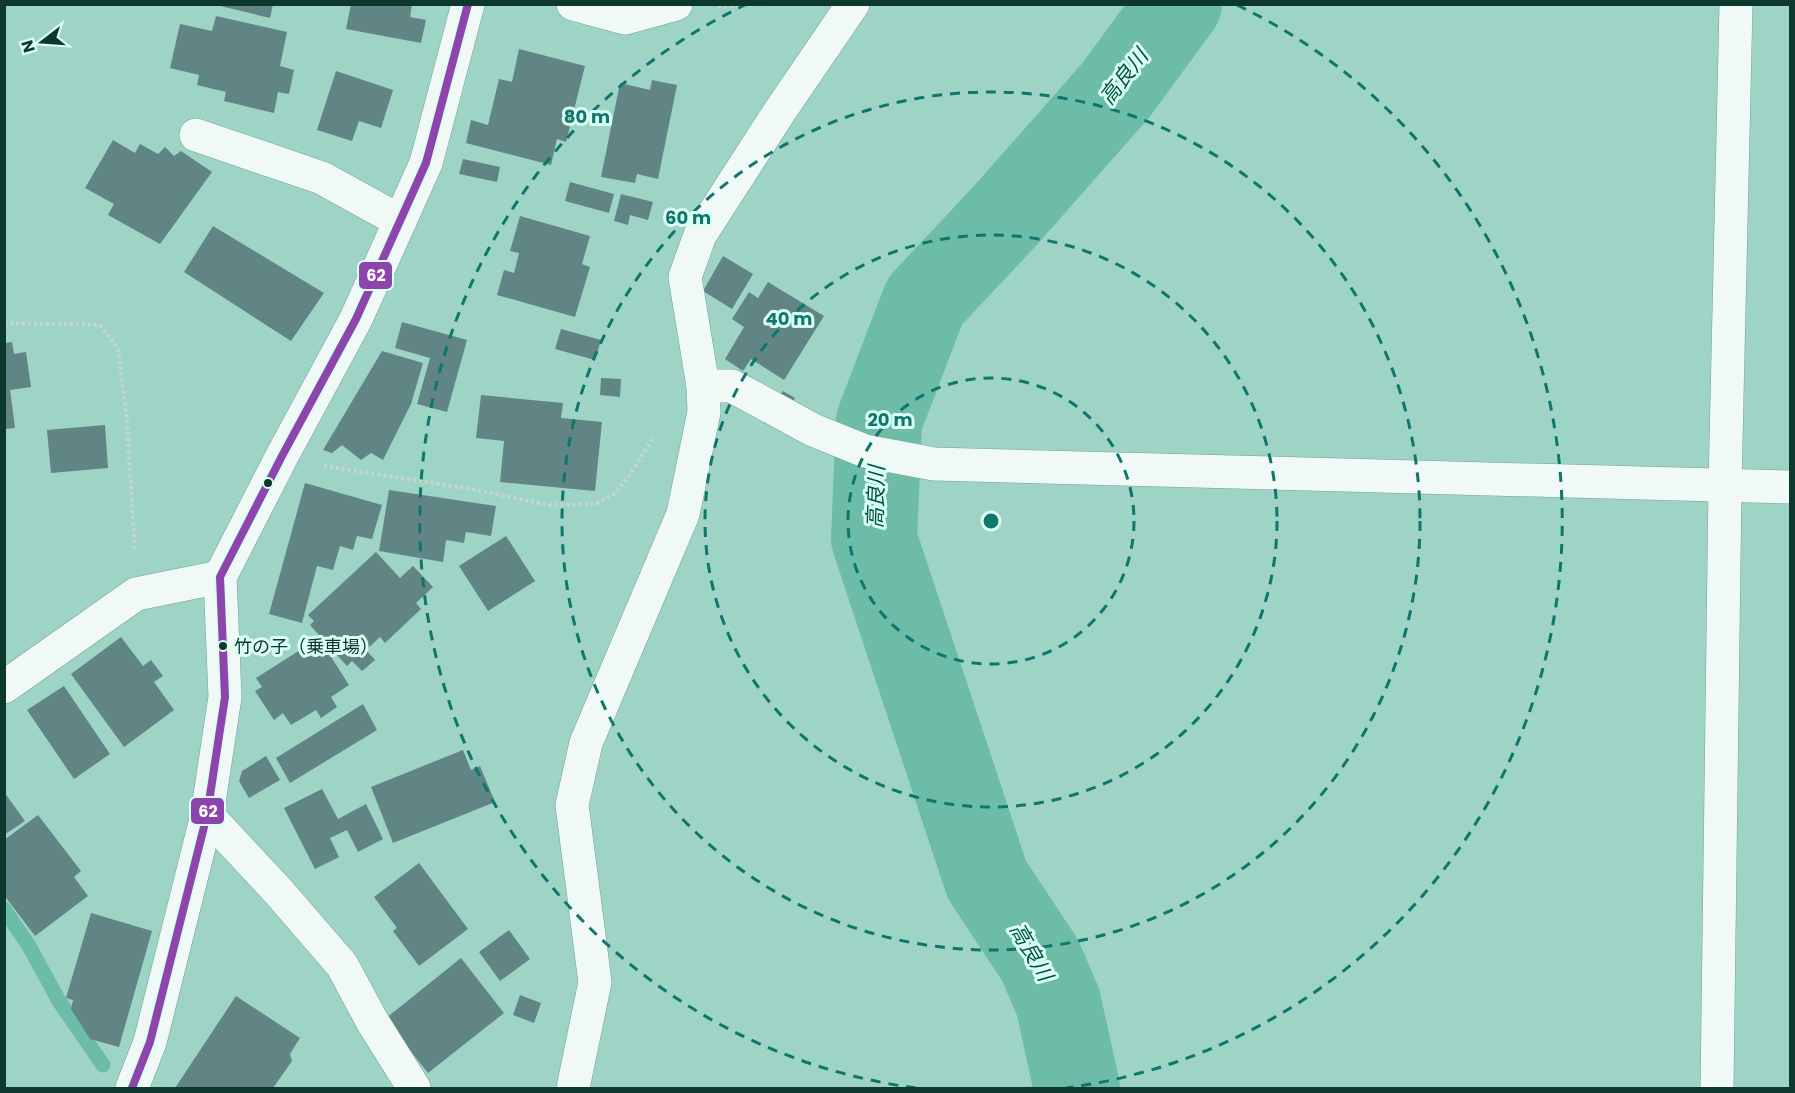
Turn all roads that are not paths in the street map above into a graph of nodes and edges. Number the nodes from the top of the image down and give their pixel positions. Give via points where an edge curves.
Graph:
1 (468, 4) edge
2 (573, 4) edge
3 (676, 4) edge
4 (853, 4) edge
5 (1736, 4) edge
6 (196, 135) dead end
7 (400, 221) junction
8 (704, 387) junction
9 (1725, 486) junction
10 (1791, 487) edge
11 (220, 577) junction
12 (4, 687) edge
13 (207, 815) junction
14 (132, 1089) edge
15 (414, 1089) edge
16 (573, 1089) edge
17 (1718, 1089) edge

1 - 7 street via 426,163
2 - 3 street via 625,18
4 - 8 street via 700,235 685,277
5 - 9 street
6 - 7 street via 322,178
7 - 11 street via 356,319
8 - 9 street via 732,386 813,430 865,451 934,464
8 - 16 street via 704,412 684,514 586,743 572,805 595,982
9 - 10 street
9 - 17 street
11 - 12 street via 136,594
11 - 13 street via 225,697
13 - 14 street via 150,1042
13 - 15 street via 342,965

